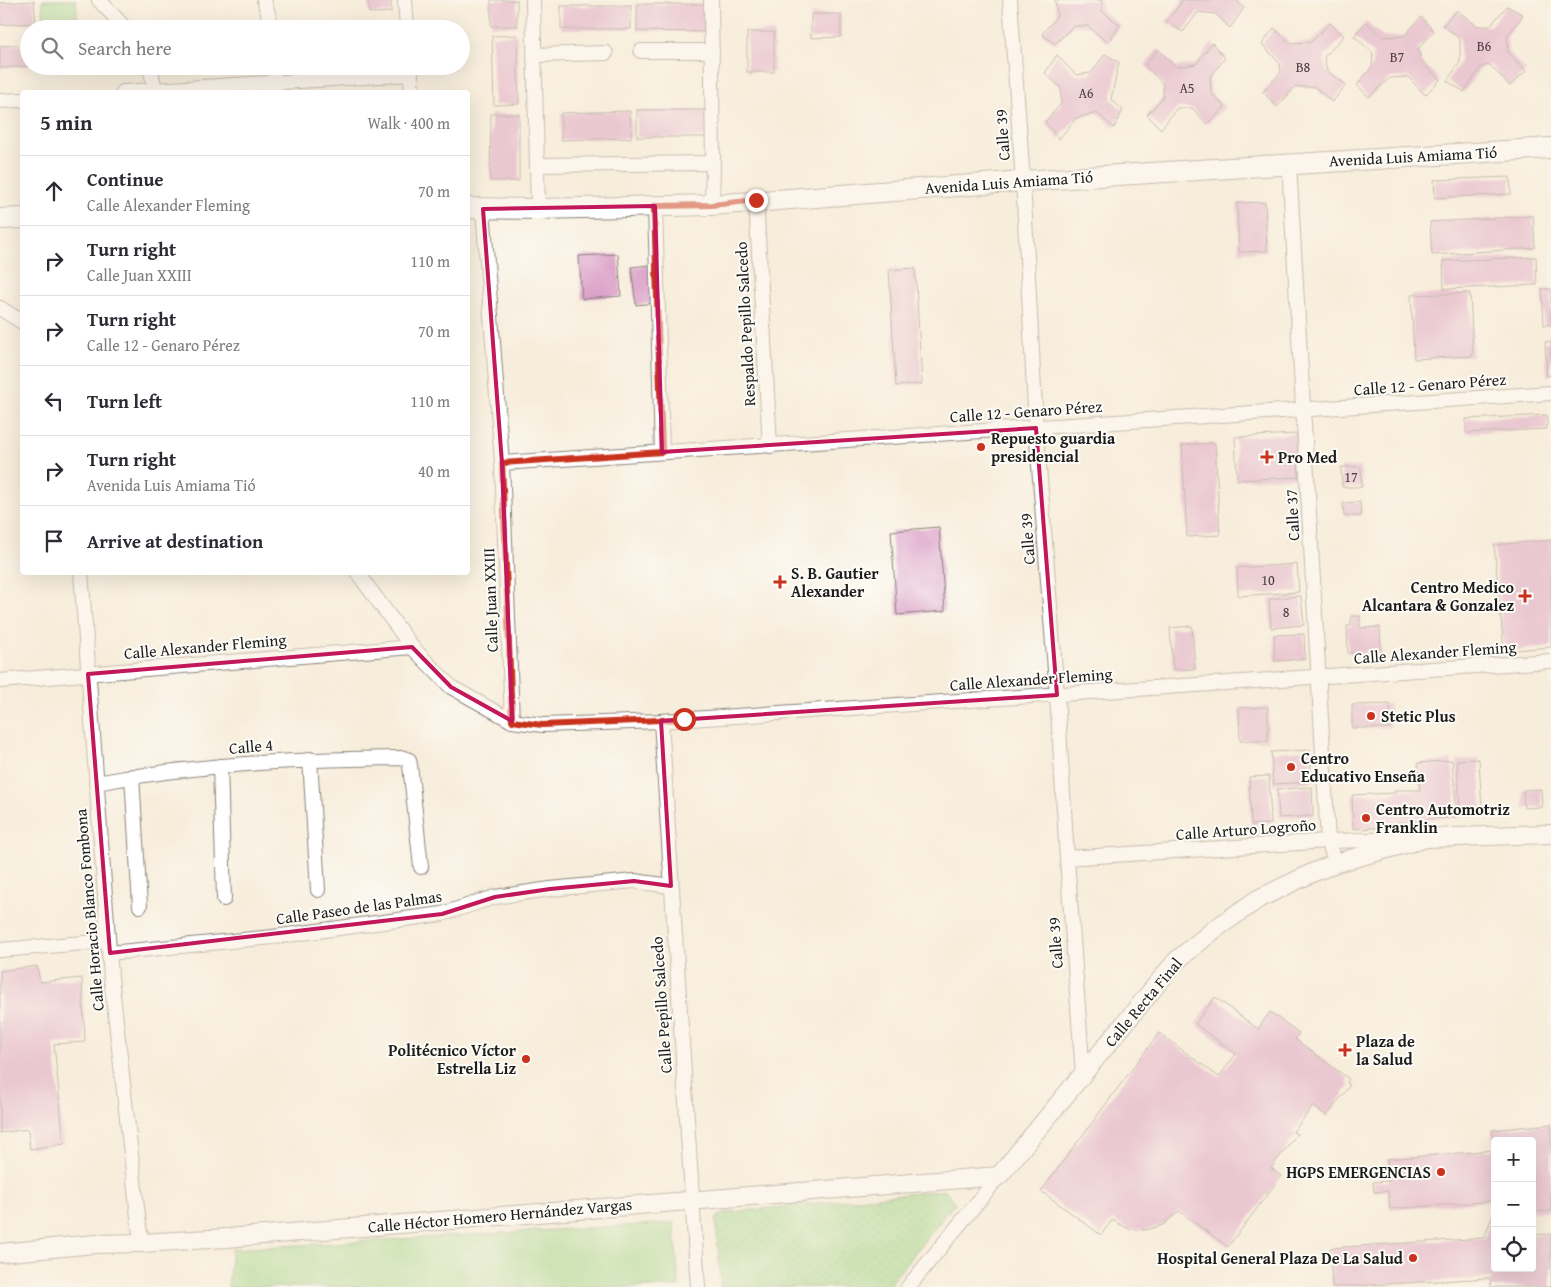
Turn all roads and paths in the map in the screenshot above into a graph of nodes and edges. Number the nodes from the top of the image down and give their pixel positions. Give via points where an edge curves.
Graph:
1 (99, 0) edge
2 (264, 0) edge
3 (405, 0) edge
4 (533, 0) edge
5 (711, 0) edge
6 (1010, 0) edge
7 (118, 20) edge
8 (270, 20) edge
9 (406, 20) edge
10 (641, 51) dead end
11 (712, 51) junction
12 (606, 53) dead end
13 (534, 55) junction
14 (152, 75) edge
15 (275, 75) edge
16 (358, 75) edge
17 (410, 75) edge
18 (275, 83) junction
19 (155, 90) joint
20 (412, 90) edge
21 (20, 100) edge
22 (0, 101) edge
23 (1551, 148) edge
24 (713, 163) junction
25 (1289, 163) junction
26 (538, 165) junction
27 (1023, 181) junction
28 (756, 200) junction
29 (712, 205) junction
30 (654, 206) junction
31 (475, 209) edge
32 (538, 210) junction
33 (20, 218) edge
34 (0, 219) edge
35 (0, 308) edge
36 (20, 321) edge
37 (1551, 393) edge
38 (1304, 411) junction
39 (1036, 428) junction
40 (770, 446) junction
41 (662, 452) junction
42 (502, 463) junction
43 (81, 575) edge
44 (360, 575) edge
45 (412, 647) junction
46 (1551, 661) edge
47 (88, 674) junction
48 (1319, 677) junction
49 (0, 681) edge
50 (1057, 695) junction
51 (512, 721) junction
52 (661, 721) junction
53 (310, 759) junction
54 (220, 766) junction
55 (132, 776) junction
56 (96, 784) junction
57 (1551, 834) edge
58 (1427, 838) junction
59 (1328, 841) junction
60 (1067, 858) junction
61 (1336, 863) junction
62 (421, 867) dead end
63 (671, 886) junction
64 (318, 890) dead end
65 (224, 899) dead end
66 (140, 906) dead end
67 (109, 947) junction
68 (0, 950) edge
69 (1083, 1075) junction
70 (999, 1176) junction
71 (692, 1200) junction
72 (141, 1243) junction
73 (0, 1253) edge
74 (698, 1287) edge
75 (908, 1287) edge

1 - 7 street
2 - 8 street
3 - 9 street
4 - 13 street
5 - 11 street
6 - 27 street, Calle 39
10 - 11 street
11 - 24 street
12 - 13 street
13 - 26 street
14 - 19 street
15 - 18 street
16 - 18 street
17 - 20 street
18 - 19 street
21 - 22 street
23 - 25 main road, Avenida Luis Amiama Tió
24 - 26 street
24 - 29 street
25 - 27 main road, Avenida Luis Amiama Tió
25 - 38 street, Calle 37
26 - 32 street
27 - 28 main road, Avenida Luis Amiama Tió
27 - 39 street, Calle 39
28 - 29 main road, Avenida Luis Amiama Tió
28 - 40 street, Respaldo Pepillo Salcedo
29 - 30 main road, Avenida Luis Amiama Tió
30 - 32 main road, Avenida Luis Amiama Tió
30 - 41 street
31 - 32 main road, Avenida Luis Amiama Tió
31 - 42 street, Calle Juan XXIII
33 - 34 main road
35 - 36 street
37 - 38 street, Calle 12 - Genaro Pérez
38 - 39 street, Calle 12 - Genaro Pérez
38 - 48 street, Calle 37
39 - 40 street, Calle 12 - Genaro Pérez
39 - 50 street, Calle 39
40 - 41 street, Calle 12 - Genaro Pérez
41 - 42 street, Calle 12 - Genaro Pérez
42 - 51 street, Calle Juan XXIII
43 - 47 street, Calle Horacio Blanco Fombona
44 - 45 street
45 - 47 street, Calle Alexander Fleming
45 - 51 street via 451,687
46 - 48 street, Calle Alexander Fleming
47 - 49 street, Calle Alexander Fleming
47 - 56 street, Calle Horacio Blanco Fombona
48 - 50 street, Calle Alexander Fleming
48 - 59 street, Calle 37
50 - 52 street, Calle Alexander Fleming
50 - 60 street, Calle 39
51 - 52 street, Calle Alexander Fleming via 542,725
52 - 63 street, Calle Pepillo Salcedo
53 - 54 street, Calle 4
53 - 62 street, Calle 4 via 409,760
53 - 64 street
54 - 55 street, Calle 4
54 - 65 street
55 - 56 street, Calle 4
55 - 66 street
56 - 67 street, Calle Horacio Blanco Fombona
57 - 58 street, Calle Recta Final
58 - 59 street, Calle Arturo Logroño
58 - 61 street, Calle Recta Final
59 - 60 street, Calle Arturo Logroño
59 - 61 street, Calle 37
60 - 69 street, Calle 39
61 - 69 street, Calle Recta Final via 1258,899 1214,929 1176,961
63 - 67 street, Calle Paseo de las Palmas via 634,880 550,888 496,897 442,914 273,937
63 - 71 street, Calle Pepillo Salcedo
67 - 68 street, Calle Paseo de las Palmas
67 - 72 street, Calle Horacio Blanco Fombona
69 - 70 street, Calle Recta Final
70 - 71 street, Calle Héctor Homero Hernández Vargas
70 - 75 street, Calle Recta Final
71 - 72 street, Calle Héctor Homero Hernández Vargas
71 - 74 street, Calle Pepillo Salcedo
72 - 73 street, Calle Héctor Homero Hernández Vargas

